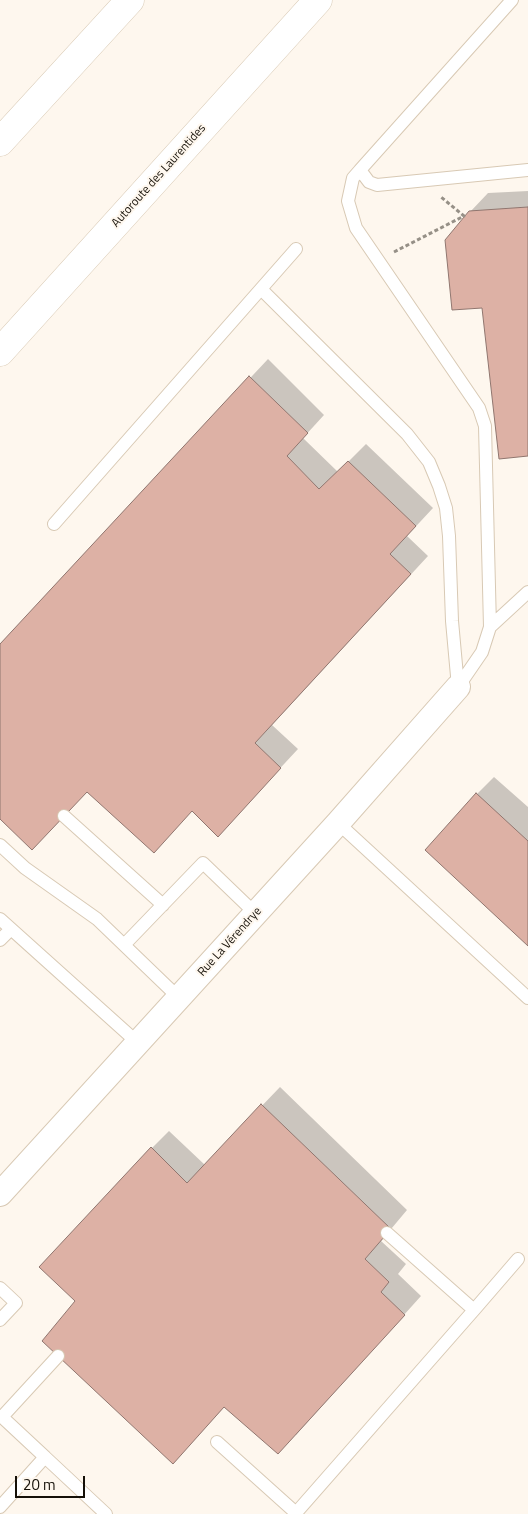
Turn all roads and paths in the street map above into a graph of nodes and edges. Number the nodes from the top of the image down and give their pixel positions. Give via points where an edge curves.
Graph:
1 (130, 0) edge
2 (318, 0) edge
3 (512, 0) edge
4 (0, 142) edge
5 (360, 170) junction
6 (528, 170) edge
7 (433, 191) dead end
8 (413, 241) dead end
9 (296, 249) dead end
10 (261, 289) junction
11 (0, 352) edge
12 (54, 524) dead end
13 (528, 592) edge
14 (490, 627) junction
15 (458, 687) junction
16 (64, 816) dead end
17 (338, 824) junction
18 (0, 845) edge
19 (162, 905) junction
20 (256, 914) junction
21 (0, 919) edge
22 (11, 928) junction
23 (0, 940) edge
24 (124, 945) junction
25 (179, 998) junction
26 (528, 998) edge
27 (138, 1044) junction
28 (0, 1194) edge
29 (387, 1233) dead end
30 (518, 1259) dead end
31 (0, 1288) edge
32 (474, 1310) junction
33 (0, 1320) edge
34 (58, 1356) dead end
35 (217, 1442) dead end
36 (45, 1457) junction
37 (0, 1508) edge
38 (106, 1514) edge
39 (295, 1514) edge

1 - 4 highway
2 - 11 highway, Autoroute des Laurentides
3 - 5 lane
5 - 6 lane via 369,182 377,185
5 - 14 lane via 353,178 348,201 356,228 483,416
7 - 8 path via 464,216
9 - 10 lane
10 - 12 lane
10 - 15 lane via 407,434 429,462 446,508
13 - 14 lane
14 - 15 lane via 482,652
15 - 17 street, Rue La Vérendrye
16 - 19 lane
17 - 20 street, Rue La Vérendrye
17 - 26 lane
18 - 24 lane via 25,868 97,919
19 - 20 lane via 202,863
19 - 24 lane
20 - 25 street, Rue La Vérendrye
21 - 22 lane
22 - 23 lane
22 - 27 lane
24 - 25 lane
25 - 27 street, Rue La Vérendrye
27 - 28 street, Rue La Vérendrye
29 - 32 lane
30 - 32 lane
31 - 33 lane via 16,1303
32 - 39 lane
34 - 36 lane via 2,1417
35 - 39 lane
36 - 37 lane
36 - 38 lane

